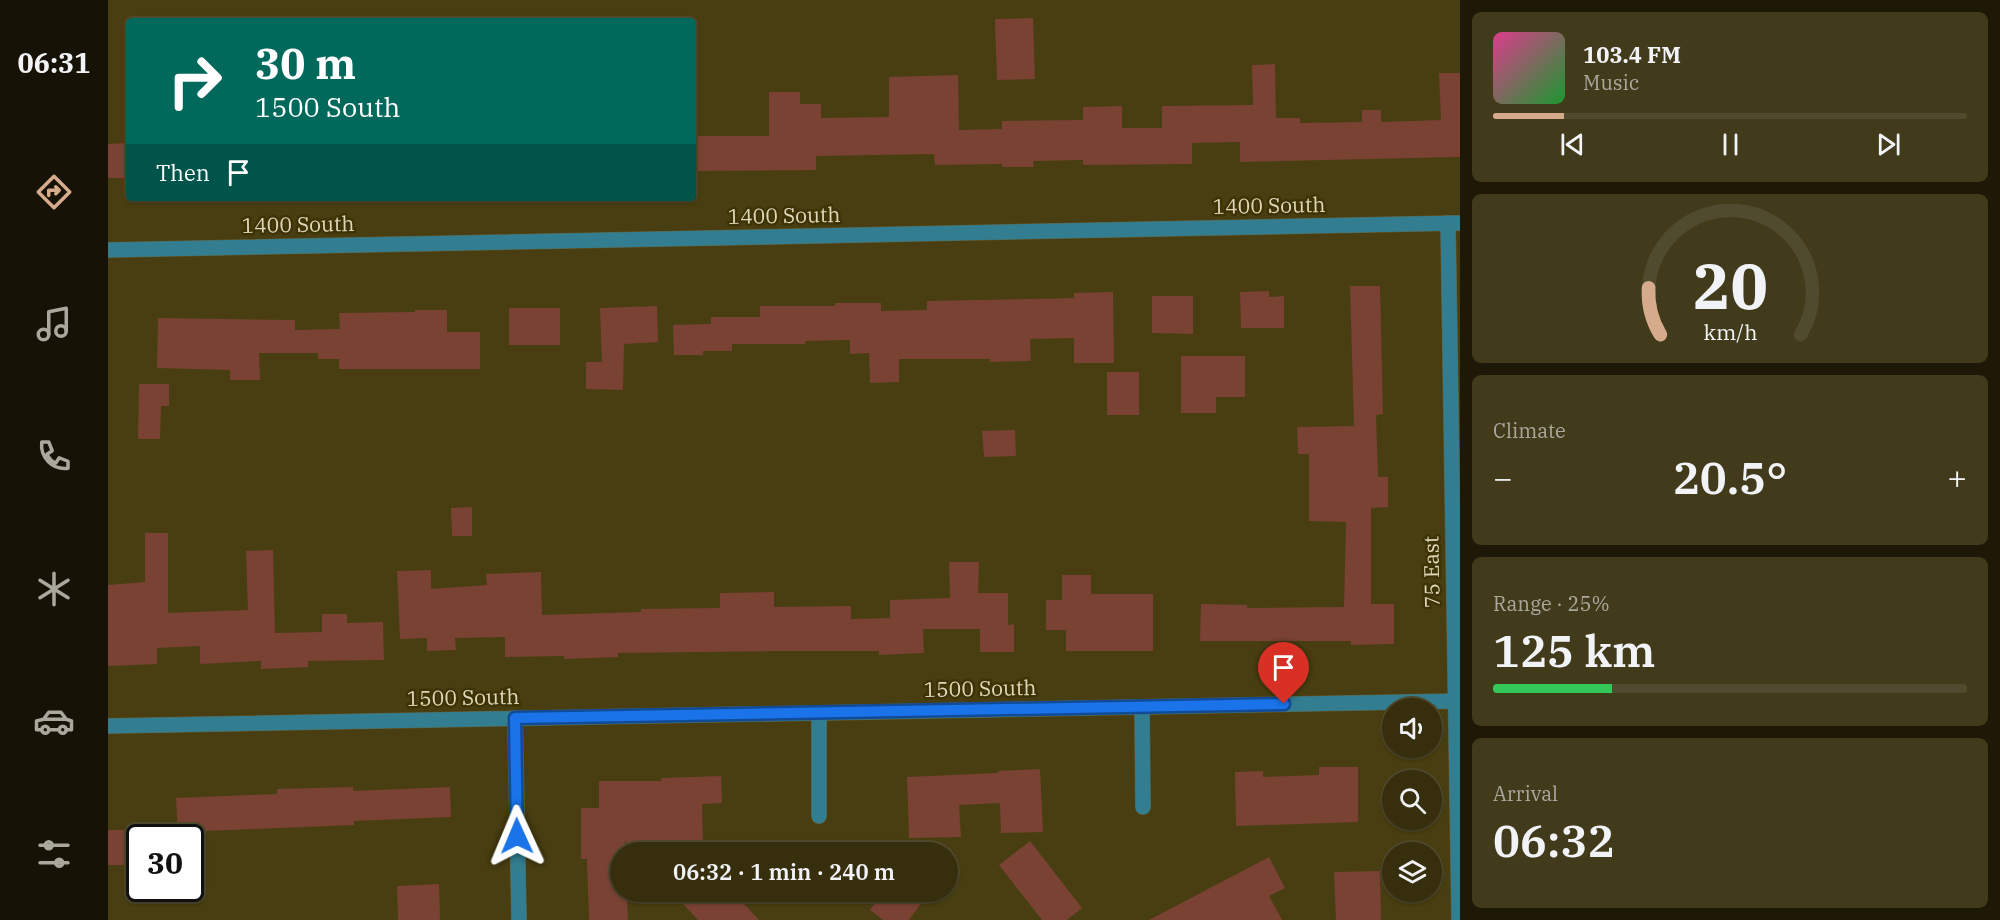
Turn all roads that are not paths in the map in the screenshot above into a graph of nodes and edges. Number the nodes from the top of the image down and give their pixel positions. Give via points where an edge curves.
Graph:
1 (1454, 223) edge
2 (108, 250) edge
3 (1456, 486) edge
4 (1458, 701) edge
5 (1142, 707) junction
6 (819, 713) junction
7 (515, 718) junction
8 (108, 726) edge
9 (1143, 807) dead end
10 (819, 816) dead end
11 (519, 920) edge
12 (1459, 920) edge

1 - 2 street, 1400 South
1 - 3 street, 75 East
3 - 4 street, 75 East
4 - 5 street, 1500 South
4 - 12 street, 75 East
5 - 6 street, 1500 South
5 - 9 street
6 - 7 street, 1500 South
6 - 10 street
7 - 8 street, 1500 South
7 - 11 street

